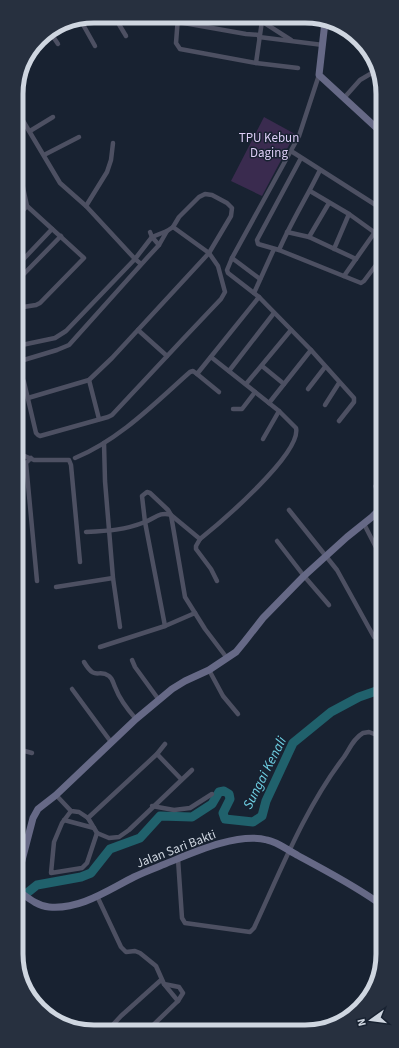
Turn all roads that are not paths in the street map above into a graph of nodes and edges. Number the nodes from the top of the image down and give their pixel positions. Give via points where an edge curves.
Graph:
1 (118, 23) edge
2 (178, 23) edge
3 (196, 23) edge
4 (262, 23) edge
5 (265, 23) edge
6 (83, 24) edge
7 (325, 26) edge
8 (53, 36) edge
9 (126, 36) dead end
10 (259, 36) junction
11 (293, 41) junction
12 (58, 44) dead end
13 (323, 45) junction
14 (95, 46) dead end
15 (256, 63) junction
16 (298, 68) dead end
17 (373, 73) edge
18 (320, 75) junction
19 (344, 98) junction
20 (53, 117) dead end
21 (23, 120) edge
22 (376, 127) edge
23 (30, 132) junction
24 (79, 137) dead end
25 (113, 143) dead end
26 (291, 152) junction
27 (44, 155) junction
28 (300, 158) junction
29 (320, 170) junction
30 (23, 186) edge
31 (310, 191) junction
32 (329, 203) junction
33 (376, 205) edge
34 (28, 206) junction
35 (86, 206) junction
36 (23, 211) edge
37 (349, 214) junction
38 (173, 227) junction
39 (52, 229) junction
40 (376, 230) edge
41 (167, 231) junction
42 (287, 232) junction
43 (374, 232) junction
44 (151, 235) junction
45 (61, 236) junction
46 (309, 237) junction
47 (159, 245) junction
48 (334, 249) junction
49 (277, 250) junction
50 (209, 252) junction
51 (232, 258) junction
52 (135, 259) junction
53 (356, 259) junction
54 (23, 260) edge
55 (142, 264) junction
56 (376, 265) edge
57 (23, 275) edge
58 (344, 276) junction
59 (260, 279) junction
60 (254, 293) junction
61 (259, 298) junction
62 (23, 307) edge
63 (274, 313) junction
64 (138, 330) junction
65 (291, 330) junction
66 (23, 345) edge
67 (311, 350) junction
68 (167, 356) junction
69 (211, 357) junction
70 (23, 360) edge
71 (262, 366) junction
72 (325, 367) junction
73 (229, 371) junction
74 (197, 374) junction
75 (23, 380) edge
76 (89, 380) junction
77 (339, 383) junction
78 (246, 384) junction
79 (284, 384) junction
80 (308, 389) dead end
81 (219, 392) dead end
82 (255, 392) junction
83 (28, 398) junction
84 (269, 403) junction
85 (325, 405) dead end
86 (233, 409) dead end
87 (279, 411) junction
88 (99, 419) junction
89 (339, 421) dead end
90 (263, 439) dead end
91 (104, 443) junction
92 (23, 455) edge
93 (31, 458) junction
94 (75, 458) dead end
95 (289, 510) dead end
96 (376, 513) edge
97 (171, 515) junction
98 (145, 522) junction
99 (364, 524) junction
100 (109, 531) junction
101 (86, 532) dead end
102 (200, 539) junction
103 (277, 540) dead end
104 (376, 547) edge
105 (326, 557) junction
106 (80, 562) dead end
107 (304, 576) junction
108 (113, 578) junction
109 (37, 581) dead end
110 (217, 581) dead end
111 (56, 587) dead end
112 (329, 605) dead end
113 (195, 613) junction
114 (165, 626) junction
115 (120, 627) dead end
116 (374, 637) dead end
117 (100, 647) dead end
118 (227, 658) junction
119 (132, 660) dead end
120 (84, 662) dead end
121 (209, 670) junction
122 (72, 689) dead end
123 (159, 700) junction
124 (238, 714) dead end
125 (136, 719) junction
126 (376, 735) edge
127 (111, 742) junction
128 (165, 744) dead end
129 (23, 751) edge
130 (32, 753) dead end
131 (157, 754) junction
132 (192, 770) dead end
133 (181, 779) junction
134 (56, 794) junction
135 (212, 794) dead end
136 (152, 806) junction
137 (71, 811) junction
138 (88, 818) junction
139 (64, 820) junction
140 (94, 828) junction
141 (97, 833) junction
142 (289, 851) junction
143 (178, 859) junction
144 (23, 860) edge
145 (23, 894) edge
146 (97, 896) junction
147 (376, 902) edge
148 (163, 982) junction
149 (178, 1001) junction
150 (113, 1025) edge
151 (153, 1025) edge

1 - 9 street
2 - 15 street via 176,43 180,49
3 - 10 street
4 - 10 street
5 - 11 street
6 - 14 street
7 - 13 street
8 - 12 street
10 - 11 street
10 - 15 street
11 - 13 street
13 - 18 street
15 - 16 street
17 - 19 street via 360,80
18 - 19 street
18 - 26 street
19 - 22 street
20 - 23 street
21 - 23 street
23 - 27 street
24 - 27 street
25 - 35 street via 107,172
26 - 28 street
26 - 51 street
27 - 35 street via 60,183
28 - 29 street
28 - 49 street via 258,240 258,245
29 - 31 street
29 - 33 street
30 - 34 street
31 - 32 street
31 - 42 street
32 - 37 street
32 - 46 street
34 - 36 street
34 - 39 street
35 - 52 street
37 - 43 street
37 - 48 street
38 - 41 street
38 - 50 street
38 - 50 street via 179,216 205,194 227,203 232,208 231,216
39 - 45 street
39 - 54 street
40 - 43 street
41 - 44 street
41 - 47 street
42 - 46 street
42 - 49 street
43 - 53 street
44 - 47 street
44 - 52 street
45 - 57 street
45 - 62 street via 84,256 84,259 40,303
46 - 48 street
47 - 55 street
48 - 53 street
49 - 58 street
49 - 59 street
50 - 64 street
50 - 68 street via 218,266 225,292 222,299
51 - 59 street
51 - 60 street via 228,273
52 - 55 street
52 - 66 street via 66,331 55,338
53 - 58 street
55 - 70 street via 69,345
56 - 58 street via 361,283
59 - 60 street
60 - 61 street
61 - 63 street
61 - 69 street
63 - 65 street
63 - 73 street
64 - 68 street
64 - 76 street
65 - 67 street
65 - 71 street
67 - 72 street
67 - 79 street
68 - 88 street via 112,415
69 - 73 street
69 - 74 street
71 - 78 street
71 - 79 street
72 - 77 street
72 - 80 street
73 - 78 street
74 - 81 street
74 - 91 street via 190,372 127,427
75 - 83 street
76 - 83 street
76 - 88 street
77 - 85 street
77 - 89 street via 354,399
78 - 82 street
79 - 84 street
82 - 84 street
82 - 86 street via 242,409
83 - 88 street via 38,435
84 - 87 street
87 - 90 street
87 - 102 street via 296,428 297,434 282,460 245,500
91 - 94 street via 97,449
91 - 100 street
92 - 93 street
93 - 106 street via 69,460 72,465
93 - 109 street via 26,463
95 - 105 street
96 - 99 street
97 - 98 street via 160,514
97 - 98 street via 147,492 142,496
97 - 102 street
97 - 113 street via 185,597
98 - 100 street
98 - 114 street
99 - 104 street
99 - 105 street
100 - 101 street
100 - 108 street
102 - 110 street via 196,549
103 - 107 street
105 - 107 street
105 - 116 street via 337,570
107 - 112 street
107 - 118 street via 263,618 236,652
108 - 111 street
108 - 115 street
113 - 114 street
113 - 118 street
114 - 117 street
118 - 121 street
119 - 123 street
120 - 125 street via 90,672 111,678 122,702
121 - 123 street via 172,688
121 - 124 street via 223,696
122 - 127 street
123 - 125 street
125 - 127 street
126 - 142 street via 366,732 359,735 313,804
127 - 134 street
128 - 131 street
129 - 130 street
131 - 133 street
131 - 138 street
132 - 133 street
133 - 136 street
134 - 137 street
134 - 144 street via 38,809 33,818
135 - 136 street via 190,808 174,810
136 - 141 street via 119,837 109,838
137 - 138 street via 79,812
137 - 139 street
138 - 140 street
139 - 140 street
139 - 141 street via 54,842 51,873 82,868 87,863
140 - 141 street
142 - 143 street, Jalan Sari Bakti via 266,839 245,838 213,845
142 - 143 street via 254,928 248,933 188,924 183,921
142 - 147 street, Jalan Sari Bakti via 326,870
143 - 146 street, Jalan Sari Bakti
145 - 146 street, Jalan Sari Bakti via 48,907 74,905
146 - 148 street via 121,947 126,952 140,953 156,966
148 - 149 street
148 - 149 street via 181,989 183,993
148 - 150 street
149 - 151 street

